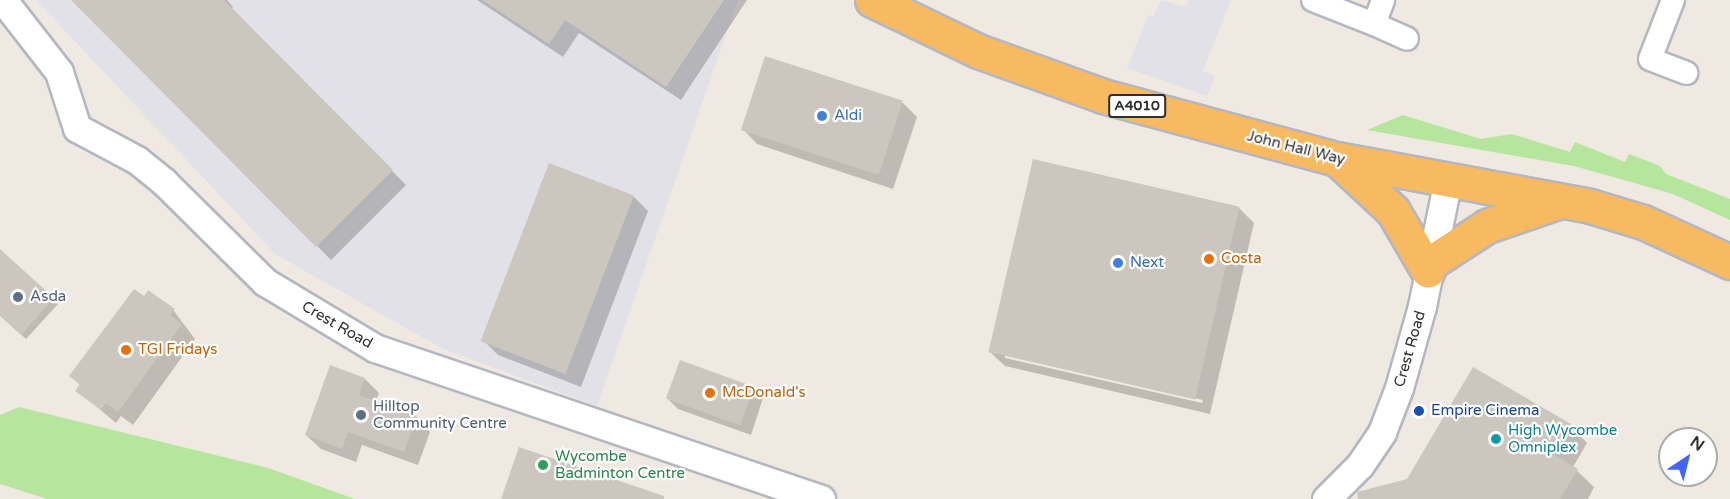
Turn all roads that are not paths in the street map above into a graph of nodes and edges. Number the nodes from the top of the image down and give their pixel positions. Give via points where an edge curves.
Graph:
1 (3, 0) edge
2 (872, 0) edge
3 (1313, 0) edge
4 (1383, 0) edge
5 (1673, 0) edge
6 (1374, 24) junction
7 (1407, 39) dead end
8 (1686, 73) dead end
9 (1337, 159) junction
10 (1448, 179) junction
11 (1562, 200) junction
12 (1730, 262) edge
13 (1429, 267) junction
14 (821, 499) edge
15 (1326, 499) edge

1 - 14 street, Crest Road via 59,72 77,128 155,174 274,288 375,348
2 - 9 highway, John Hall Way / A4010 via 978,51 1103,96
3 - 6 street
4 - 6 street
5 - 8 street via 1650,59
6 - 7 street
9 - 10 highway, John Hall Way / A4010
9 - 13 highway via 1393,211
10 - 11 highway, John Hall Way / A4010
10 - 13 street, Crest Road
11 - 12 highway, John Hall Way / A4010 via 1643,222
11 - 13 highway via 1487,226
13 - 15 street, Crest Road via 1411,347 1382,432 1360,465

